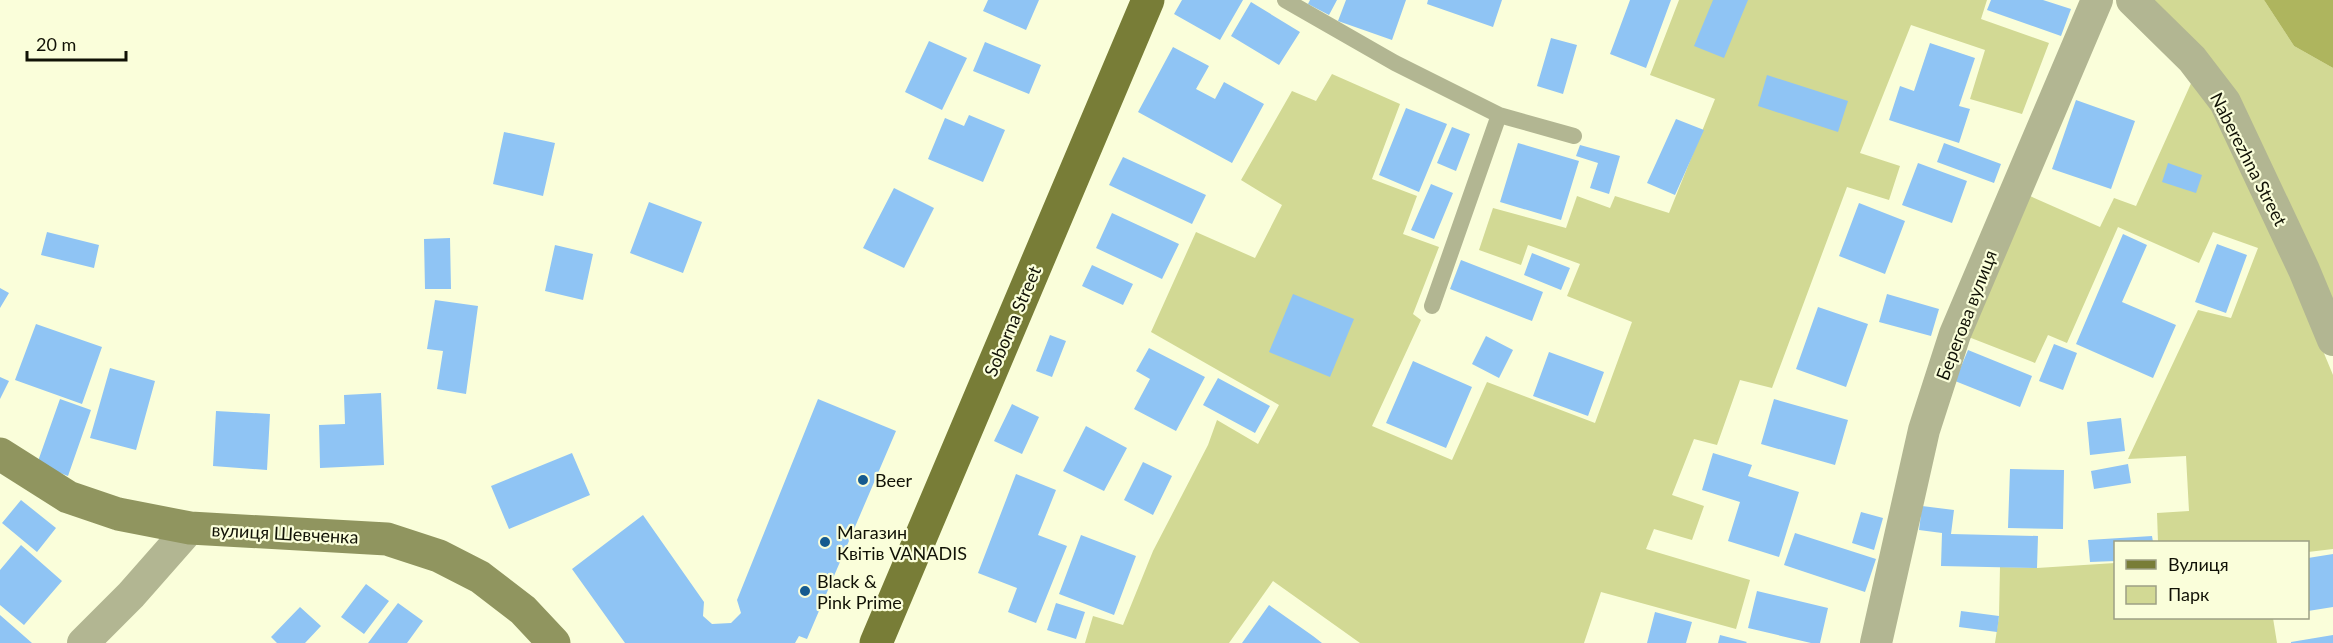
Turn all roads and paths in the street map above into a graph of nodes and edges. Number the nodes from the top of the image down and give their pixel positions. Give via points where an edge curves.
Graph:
1 (1148, 0) edge
2 (1285, 0) edge
3 (2097, 0) edge
4 (2132, 0) edge
5 (1498, 115) junction
6 (1574, 136) dead end
7 (1432, 306) dead end
8 (2333, 340) edge
9 (0, 454) edge
10 (190, 528) junction
11 (83, 643) edge
12 (554, 643) edge
13 (876, 643) edge
14 (1876, 643) edge

1 - 13 main road, Soborna Street
2 - 5 lane via 1395,63
3 - 14 street, Берегова вулиця via 1955,334 1924,430
4 - 8 street, Naberezhna Street via 2192,59 2225,102
5 - 6 lane
5 - 7 lane
9 - 10 street, вулиця Шевченка via 68,497 118,514
10 - 11 street
10 - 12 street, вулиця Шевченка via 387,539 439,556 480,577 524,610

